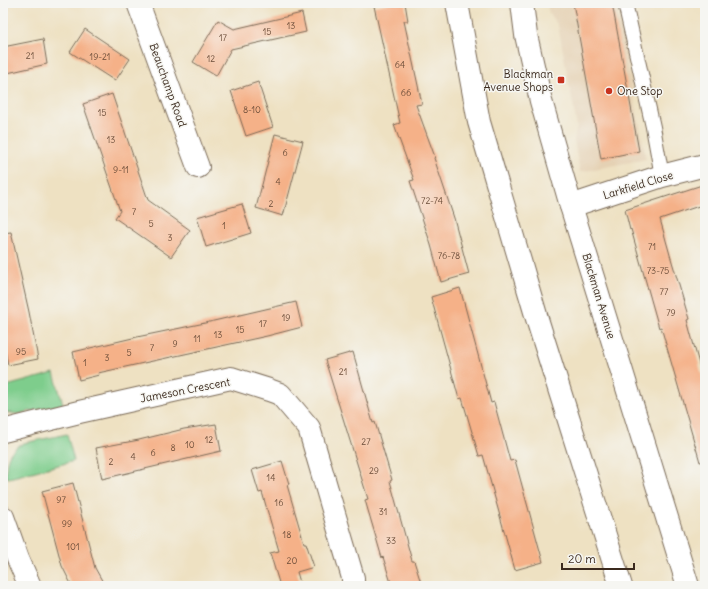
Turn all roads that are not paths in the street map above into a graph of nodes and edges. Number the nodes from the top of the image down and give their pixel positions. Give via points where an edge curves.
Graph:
1 (138, 3) edge
2 (457, 3) edge
3 (522, 3) edge
4 (625, 3) edge
5 (705, 165) edge
6 (198, 167) dead end
7 (662, 176) junction
8 (571, 206) junction
9 (3, 431) edge
10 (3, 517) edge
11 (30, 586) edge
12 (353, 586) edge
13 (621, 586) edge
14 (688, 586) edge

1 - 6 street, Beauchamp Road
2 - 13 street via 479,122 538,322
3 - 8 street, Blackman Avenue via 526,36 541,101
4 - 7 lane
5 - 7 street, Larkfield Close
7 - 8 street, Larkfield Close
8 - 14 street, Blackman Avenue
9 - 12 street, Jameson Crescent via 231,378 280,394 309,428 353,578
10 - 11 street

